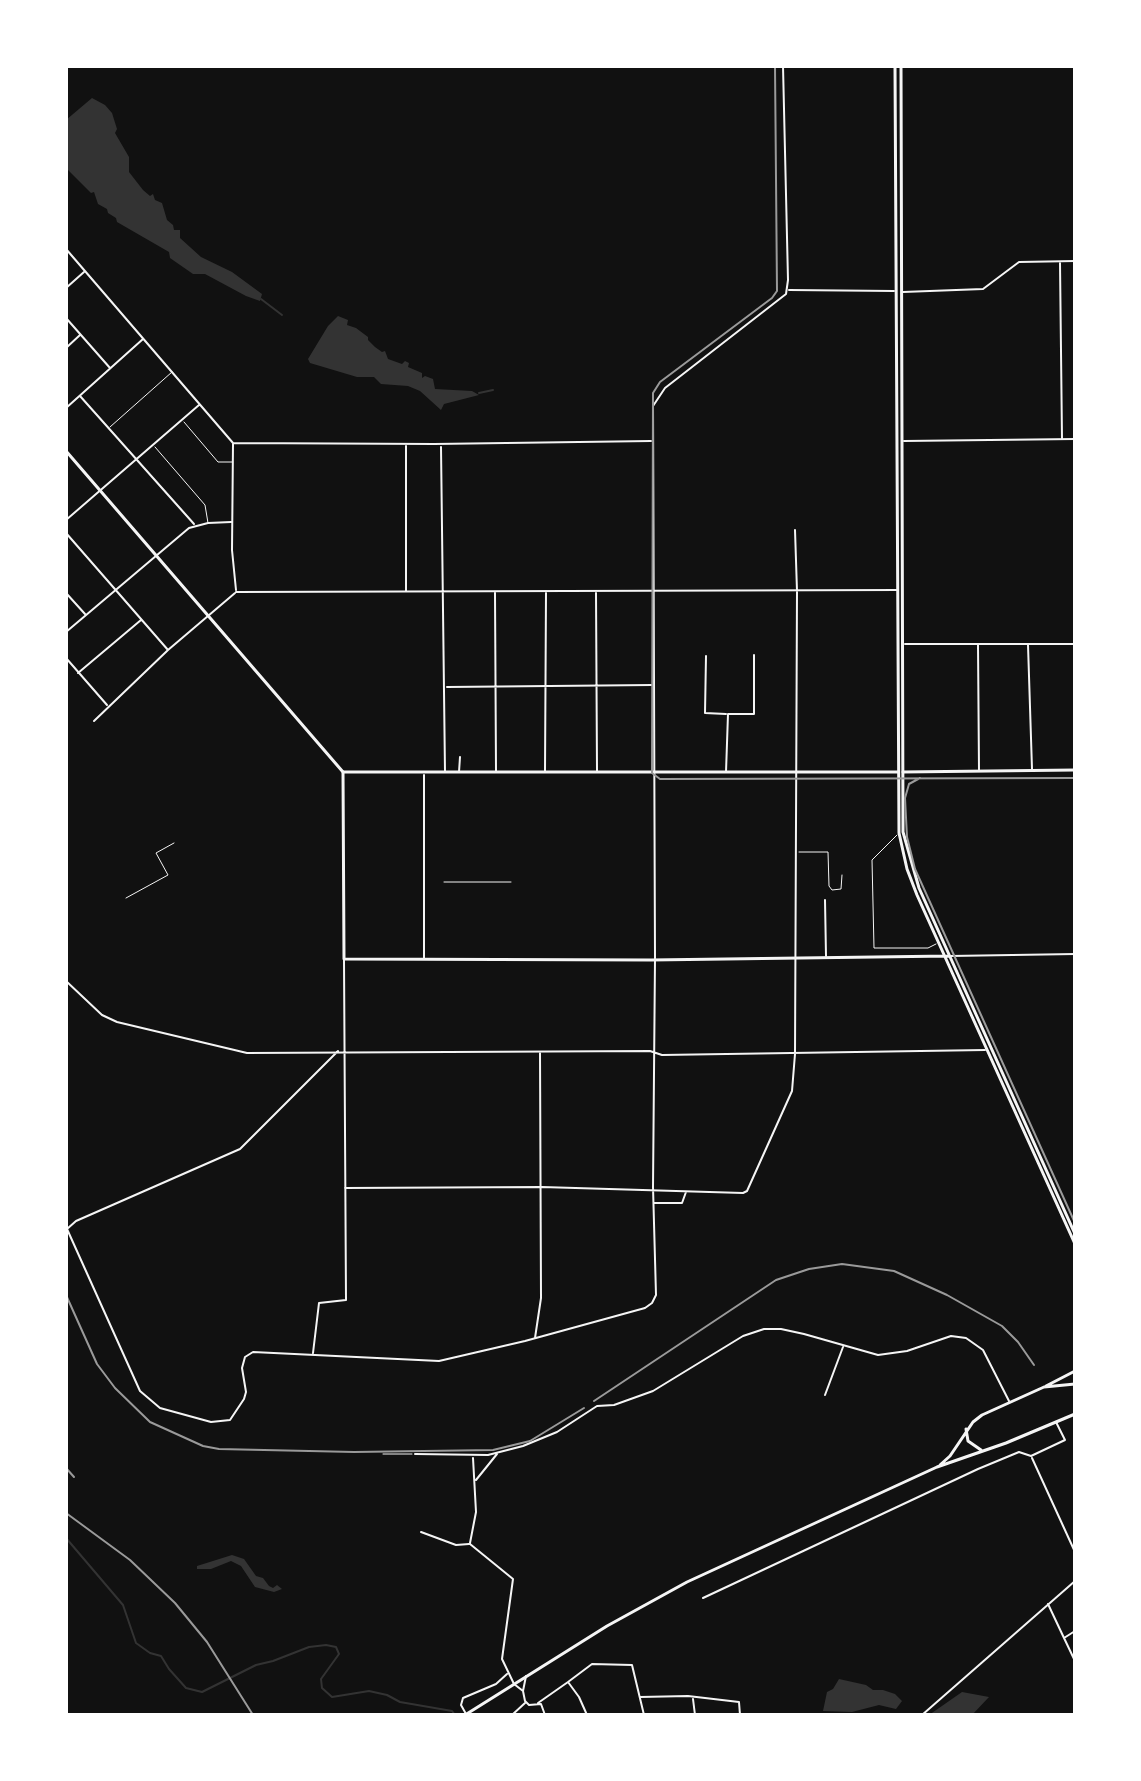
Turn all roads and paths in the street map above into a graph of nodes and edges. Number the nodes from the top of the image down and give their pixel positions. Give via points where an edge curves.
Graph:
1 (783, 66) edge
2 (895, 66) edge
3 (901, 66) edge
4 (66, 249) edge
5 (1075, 261) edge
6 (1059, 262) junction
7 (85, 272) junction
8 (66, 288) edge
9 (787, 290) junction
10 (899, 291) junction
11 (66, 318) edge
12 (81, 334) junction
13 (144, 338) junction
14 (66, 348) edge
15 (111, 368) junction
16 (173, 372) junction
17 (80, 396) junction
18 (200, 404) junction
19 (66, 408) edge
20 (182, 420) junction
21 (108, 429) junction
22 (1062, 439) junction
23 (1075, 439) edge
24 (653, 441) junction
25 (900, 441) junction
26 (233, 443) junction
27 (406, 444) junction
28 (441, 444) junction
29 (154, 445) junction
30 (66, 451) edge
31 (137, 460) junction
32 (232, 462) junction
33 (101, 491) junction
34 (66, 520) edge
35 (231, 522) junction
36 (208, 523) junction
37 (195, 525) junction
38 (795, 530) dead end
39 (66, 533) edge
40 (157, 555) junction
41 (115, 590) junction
42 (901, 590) junction
43 (797, 591) junction
44 (236, 592) junction
45 (652, 592) junction
46 (66, 593) edge
47 (406, 593) junction
48 (442, 593) junction
49 (495, 593) junction
50 (546, 593) junction
51 (596, 593) junction
52 (85, 615) junction
53 (210, 615) junction
54 (141, 620) junction
55 (66, 632) edge
56 (904, 644) junction
57 (978, 644) junction
58 (1075, 644) edge
59 (1028, 645) junction
60 (168, 650) junction
61 (754, 655) dead end
62 (706, 656) dead end
63 (66, 658) edge
64 (78, 673) junction
65 (547, 685) junction
66 (597, 685) junction
67 (653, 685) junction
68 (494, 686) junction
69 (444, 687) junction
70 (107, 706) junction
71 (728, 714) junction
72 (94, 721) dead end
73 (460, 757) dead end
74 (1032, 770) junction
75 (1075, 770) edge
76 (979, 771) junction
77 (343, 772) junction
78 (496, 772) junction
79 (545, 772) junction
80 (597, 772) junction
81 (653, 772) junction
82 (796, 772) junction
83 (901, 772) junction
84 (424, 773) junction
85 (445, 773) junction
86 (459, 773) junction
87 (726, 773) junction
88 (899, 833) junction
89 (174, 843) dead end
90 (796, 852) junction
91 (842, 875) dead end
92 (444, 882) dead end
93 (511, 882) dead end
94 (126, 898) dead end
95 (825, 900) dead end
96 (938, 942) junction
97 (1075, 954) edge
98 (826, 956) junction
99 (947, 956) junction
100 (796, 957) junction
101 (344, 959) junction
102 (424, 959) junction
103 (655, 959) junction
104 (66, 981) edge
105 (988, 1050) junction
106 (338, 1051) junction
107 (344, 1051) junction
108 (540, 1051) junction
109 (654, 1052) junction
110 (795, 1054) junction
111 (542, 1187) junction
112 (345, 1188) junction
113 (653, 1190) junction
114 (686, 1191) junction
115 (654, 1203) junction
116 (66, 1229) edge
117 (1075, 1234) edge
118 (1075, 1244) edge
119 (535, 1338) junction
120 (843, 1346) junction
121 (313, 1353) junction
122 (1075, 1371) edge
123 (1075, 1384) edge
124 (1044, 1387) junction
125 (825, 1395) dead end
126 (1009, 1402) junction
127 (1075, 1412) edge
128 (1056, 1421) junction
129 (966, 1429) junction
130 (983, 1452) junction
131 (497, 1453) junction
132 (383, 1454) dead end
133 (415, 1454) joint
134 (472, 1456) junction
135 (1031, 1456) junction
136 (937, 1467) junction
137 (476, 1481) junction
138 (421, 1532) dead end
139 (470, 1544) junction
140 (1075, 1552) edge
141 (1075, 1581) edge
142 (703, 1598) dead end
143 (1048, 1603) junction
144 (1075, 1631) edge
145 (1064, 1638) junction
146 (1075, 1661) edge
147 (508, 1672) junction
148 (526, 1676) junction
149 (568, 1682) junction
150 (514, 1684) junction
151 (523, 1691) junction
152 (639, 1698) junction
153 (693, 1698) junction
154 (526, 1703) junction
155 (538, 1703) junction
156 (466, 1715) edge
157 (512, 1715) edge
158 (545, 1715) edge
159 (587, 1715) edge
160 (644, 1715) edge
161 (695, 1715) edge
162 (740, 1715) edge
163 (922, 1715) edge

1 - 9 street
2 - 10 main road
3 - 10 main road
4 - 7 street
5 - 6 street
6 - 10 street via 1019,262 981,289
6 - 22 street
7 - 8 street
7 - 13 street
9 - 10 street
9 - 24 street via 784,298 661,391 653,406
10 - 25 main road
11 - 12 street
12 - 14 street
12 - 15 street
13 - 15 street
13 - 16 street
15 - 17 street
16 - 18 street
16 - 21 street
17 - 19 street
17 - 21 street
18 - 20 street
18 - 26 street
20 - 29 street
20 - 32 street via 215,460
21 - 31 street
22 - 23 street
22 - 25 street
24 - 28 street
24 - 45 street
25 - 42 main road
26 - 27 street
26 - 32 street
27 - 28 street
27 - 47 street
28 - 48 street
29 - 31 street
29 - 36 street via 205,505
30 - 33 main road
31 - 33 street
31 - 37 street
32 - 35 street
33 - 34 street
33 - 40 main road
35 - 36 street
35 - 44 street
36 - 37 street
37 - 40 street
38 - 43 street
39 - 41 street
40 - 41 street
40 - 53 main road
41 - 52 street
41 - 54 street
42 - 43 street
42 - 56 main road
42 - 83 main road
43 - 45 street
43 - 82 street
44 - 47 street
44 - 53 street
45 - 51 street
45 - 67 street
46 - 52 street
47 - 48 street
48 - 49 street
48 - 69 street
49 - 50 street
49 - 68 street
50 - 51 street
50 - 65 street
51 - 66 street
52 - 55 street
53 - 60 street
53 - 77 main road
54 - 60 street
54 - 64 street
56 - 57 street
56 - 83 main road
57 - 59 street
57 - 76 street
58 - 59 street
59 - 74 street
60 - 70 street
61 - 71 street via 754,714
62 - 71 street via 705,713
63 - 64 street
64 - 70 street
65 - 66 street
65 - 68 street
65 - 79 street
66 - 67 street
66 - 80 street
67 - 81 street
68 - 69 street
68 - 78 street
69 - 85 street
70 - 72 street
71 - 87 street
73 - 86 street
74 - 75 main road
74 - 76 main road
76 - 83 main road
77 - 84 main road
77 - 101 main road
78 - 79 main road
78 - 86 main road
79 - 80 main road
80 - 81 main road
81 - 87 main road
81 - 103 street
82 - 83 main road
82 - 87 main road
82 - 90 street
83 - 88 main road
83 - 99 main road via 906,849
84 - 85 main road
84 - 102 street
85 - 86 main road
88 - 96 main road via 907,869
88 - 96 street via 872,860 874,948 928,948
89 - 94 street via 156,853 168,875
90 - 91 street via 828,852 830,889 841,889
90 - 100 street
92 - 93 street
95 - 98 street
96 - 99 main road
97 - 99 street
98 - 99 main road
98 - 100 main road
99 - 105 main road
99 - 117 main road
100 - 103 main road
100 - 110 street
101 - 102 main road
101 - 107 street
102 - 103 main road
103 - 109 street
104 - 106 street via 102,1015 148,1030 247,1053
105 - 110 street
105 - 118 main road
106 - 107 street
106 - 116 street via 240,1149
107 - 108 street
107 - 112 street
108 - 109 street
108 - 111 street
109 - 110 street
109 - 113 street
110 - 114 street via 792,1091 743,1193
111 - 112 street
111 - 113 street
111 - 119 street via 541,1298
112 - 121 street via 346,1300 319,1303
113 - 114 street
113 - 115 street
114 - 115 street via 682,1203
115 - 119 street via 652,1303
116 - 121 street via 140,1391 152,1404 204,1421 230,1420 246,1392 245,1357 253,1352
119 - 121 street via 439,1361
120 - 125 street
120 - 126 street via 891,1355 951,1336 966,1338 983,1350
120 - 131 street via 764,1329 743,1336 653,1391 597,1406 551,1435
122 - 124 main road
123 - 124 main road
124 - 126 main road
126 - 129 main road
127 - 128 main road
128 - 130 main road
128 - 135 street via 1065,1440
129 - 130 main road via 968,1441
129 - 136 main road
130 - 136 main road
131 - 134 street
131 - 137 street
132 - 133 street
133 - 134 street
134 - 137 street
135 - 140 street
135 - 142 street via 1019,1452 980,1468
136 - 148 main road via 643,1605
137 - 139 street
138 - 139 street via 456,1545
139 - 147 street via 514,1581 502,1659
141 - 143 street
143 - 145 street
143 - 163 street
144 - 145 street
145 - 146 street
147 - 150 street
147 - 156 street via 496,1684 463,1698
148 - 150 main road
148 - 151 street
149 - 152 street via 592,1664 632,1665
149 - 155 street
149 - 159 street
150 - 151 street
150 - 156 main road
151 - 154 street
152 - 153 street
152 - 160 street
153 - 161 street
153 - 162 street via 739,1702
154 - 155 street
154 - 157 street
155 - 158 street

